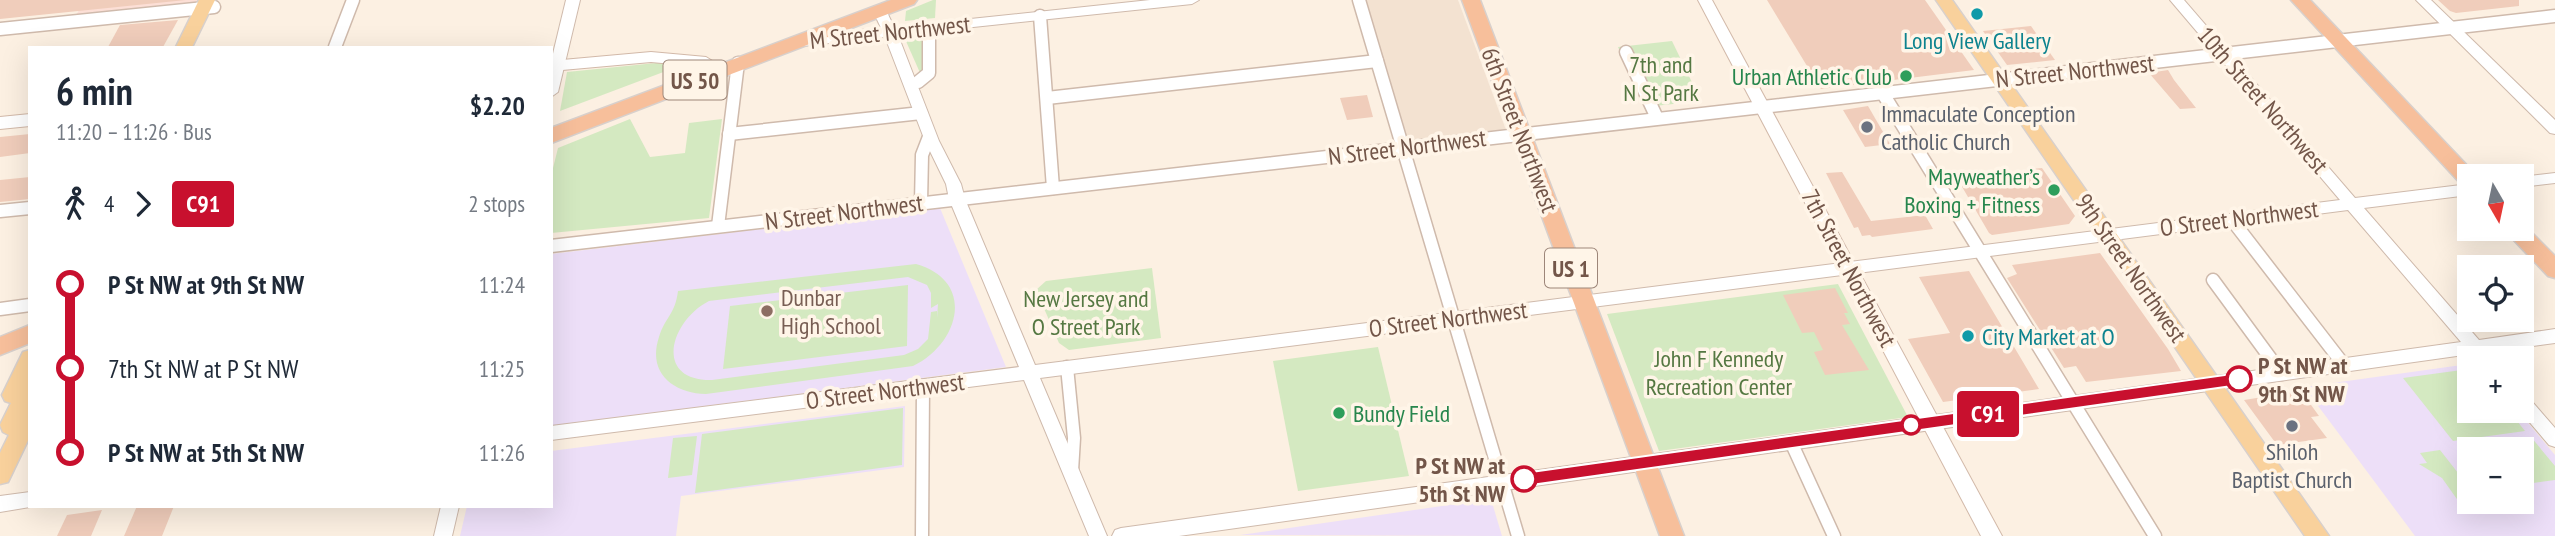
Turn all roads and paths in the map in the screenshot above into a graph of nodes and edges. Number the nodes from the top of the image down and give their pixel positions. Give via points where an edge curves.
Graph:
1 (353, 0) edge
2 (573, 0) edge
3 (908, 0) edge
4 (1038, 0) edge
5 (1192, 0) edge
6 (1359, 0) edge
7 (1471, 0) edge
8 (1705, 0) edge
9 (1944, 0) edge
10 (2177, 0) edge
11 (2300, 0) edge
12 (2423, 0) edge
13 (210, 4) edge
14 (875, 4) edge
15 (1040, 16) junction
16 (2555, 16) edge
17 (2452, 28) junction
18 (0, 29) edge
19 (929, 29) junction
20 (891, 33) junction
21 (2338, 40) junction
22 (796, 42) junction
23 (185, 46) edge
24 (194, 46) edge
25 (335, 46) edge
26 (1626, 52) dead end
27 (2224, 54) junction
28 (901, 58) junction
29 (1377, 61) junction
30 (706, 62) junction
31 (738, 63) junction
32 (554, 66) edge
33 (1999, 80) junction
34 (918, 82) junction
35 (1882, 92) junction
36 (1046, 98) junction
37 (1762, 106) junction
38 (921, 113) junction
39 (1657, 118) junction
40 (28, 120) edge
41 (553, 121) edge
42 (0, 123) edge
43 (2555, 129) edge
44 (729, 134) junction
45 (1521, 134) junction
46 (553, 135) edge
47 (929, 137) junction
48 (1403, 148) junction
49 (2457, 167) edge
50 (2555, 178) edge
51 (2534, 181) edge
52 (1053, 188) junction
53 (2457, 191) edge
54 (957, 199) junction
55 (921, 203) junction
56 (2353, 204) junction
57 (28, 208) edge
58 (0, 211) edge
59 (2232, 220) junction
60 (718, 226) junction
61 (2107, 234) junction
62 (2528, 242) edge
63 (553, 246) edge
64 (1979, 250) junction
65 (1848, 267) junction
66 (2555, 271) edge
67 (2213, 279) dead end
68 (1584, 301) junction
69 (28, 305) edge
70 (0, 309) edge
71 (1452, 318) junction
72 (28, 323) edge
73 (0, 333) edge
74 (28, 334) edge
75 (28, 336) edge
76 (2555, 336) edge
77 (0, 346) edge
78 (2474, 346) edge
79 (2511, 346) edge
80 (2457, 355) edge
81 (28, 362) edge
82 (2344, 365) junction
83 (1067, 368) junction
84 (1028, 372) junction
85 (2282, 373) junction
86 (2212, 383) junction
87 (923, 386) junction
88 (28, 388) edge
89 (0, 391) edge
90 (2071, 402) junction
91 (2534, 415) edge
92 (28, 418) edge
93 (0, 419) edge
94 (1931, 422) junction
95 (553, 433) edge
96 (2555, 440) edge
97 (1791, 442) junction
98 (0, 446) edge
99 (1644, 462) junction
100 (1072, 474) junction
101 (0, 475) edge
102 (1502, 482) junction
103 (28, 500) edge
104 (0, 504) edge
105 (450, 508) edge
106 (443, 536) edge
107 (922, 536) edge
108 (1098, 536) edge
109 (1121, 536) edge
110 (1518, 536) edge
111 (1672, 536) edge
112 (1834, 536) edge
113 (1992, 536) edge
114 (2155, 536) edge
115 (2318, 536) edge

1 - 25 street
2 - 32 street
3 - 14 highway, US 50
4 - 15 street
5 - 15 street, M Street Northwest
6 - 29 street
7 - 45 highway, 6th Street Northwest / US 1
8 - 37 main road, 7th Street Northwest
9 - 33 main road, 9th Street Northwest
10 - 27 street, 10th Street Northwest
11 - 21 highway
12 - 17 street
13 - 18 street
13 - 23 main road
13 - 24 main road
14 - 20 street
14 - 22 highway, US 50
14 - 30 highway, US 50
15 - 19 street, M Street Northwest
15 - 36 street
16 - 17 street, N Street Northwest
17 - 21 street, N Street Northwest
17 - 43 street
19 - 20 street, M Street Northwest
19 - 34 street via 929,73
20 - 22 street, M Street Northwest
20 - 28 street
21 - 27 street, N Street Northwest
21 - 49 highway
22 - 31 highway, US 50
26 - 39 street
27 - 33 street, N Street Northwest
27 - 56 street, 10th Street Northwest
28 - 34 street via 906,59
28 - 38 street
29 - 36 street
29 - 48 street
30 - 32 main road via 651,57
30 - 41 highway, US 50
31 - 44 street
31 - 46 highway, US 50
33 - 35 street, N Street Northwest
33 - 61 main road, 9th Street Northwest
34 - 47 street via 927,106
35 - 37 street, N Street Northwest
35 - 64 street
36 - 52 street
37 - 39 street, N Street Northwest
37 - 65 main road, 7th Street Northwest
38 - 44 street
38 - 47 street
39 - 45 street, N Street Northwest
40 - 42 main road
44 - 60 street
45 - 48 street, N Street Northwest
45 - 68 highway, 6th Street Northwest / US 1
47 - 54 street via 947,175 948,192
47 - 55 street via 922,155
48 - 52 street, N Street Northwest
48 - 71 street
50 - 51 street
52 - 54 street, N Street Northwest
53 - 56 street, O Street Northwest
54 - 55 street, N Street Northwest
54 - 84 street
55 - 60 street, N Street Northwest
56 - 59 street, O Street Northwest
56 - 78 street, 10th Street Northwest
57 - 58 street
59 - 61 street, O Street Northwest
59 - 82 street
60 - 63 street, N Street Northwest
61 - 64 street, O Street Northwest
61 - 86 main road, 9th Street Northwest
62 - 66 highway
64 - 65 street, O Street Northwest
64 - 90 street
65 - 68 street, O Street Northwest
65 - 94 main road, 7th Street Northwest
67 - 85 street
68 - 71 street, O Street Northwest
68 - 99 highway, 6th Street Northwest / US 1
69 - 70 street
71 - 83 street, O Street Northwest
71 - 102 street
72 - 73 highway
74 - 77 highway
75 - 89 main road
76 - 79 street
80 - 82 street
81 - 93 main road
82 - 85 street
83 - 84 street, O Street Northwest
83 - 100 street via 1074,438
84 - 87 street, O Street Northwest
84 - 100 street
85 - 86 street
86 - 90 street
86 - 115 main road, 9th Street Northwest
87 - 95 street, O Street Northwest
87 - 107 street
88 - 98 main road
90 - 94 street
90 - 114 street
91 - 96 street
92 - 101 main road
94 - 97 street
94 - 113 main road, 7th Street Northwest
97 - 99 street
97 - 112 street
99 - 102 street
99 - 111 highway, 6th Street Northwest / US 1
100 - 108 street
102 - 109 street
102 - 110 street
103 - 104 street
105 - 106 street

